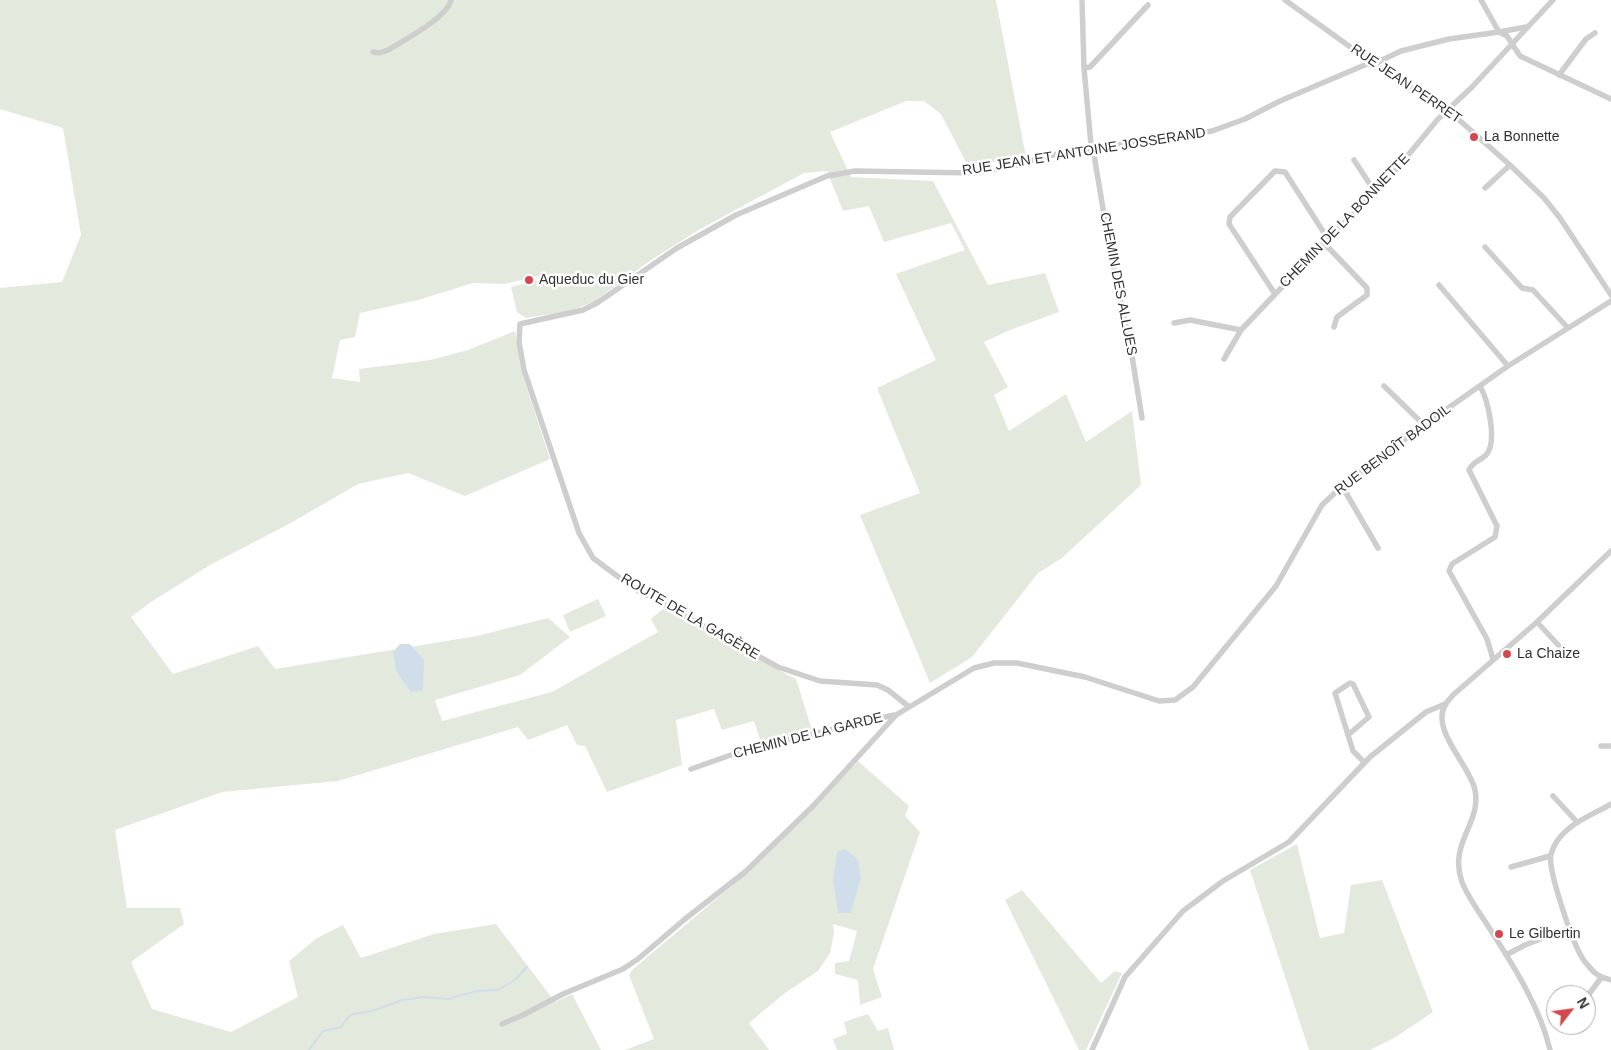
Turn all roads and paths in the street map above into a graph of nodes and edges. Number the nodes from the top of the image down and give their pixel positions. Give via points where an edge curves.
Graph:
1 (450, 0) edge
2 (1082, 0) edge
3 (1285, 0) edge
4 (1481, 0) edge
5 (1553, 0) edge
6 (1148, 5) dead end
7 (1526, 27) junction
8 (1499, 32) junction
9 (1595, 33) dead end
10 (1512, 44) junction
11 (373, 52) dead end
12 (1374, 64) junction
13 (1084, 68) junction
14 (1559, 75) junction
15 (1611, 99) edge
16 (1448, 111) junction
17 (1093, 149) junction
18 (1354, 160) dead end
19 (1510, 164) junction
20 (1485, 188) dead end
21 (1376, 192) junction
22 (1326, 241) junction
23 (1485, 247) dead end
24 (1440, 285) dead end
25 (1275, 294) junction
26 (1611, 295) edge
27 (1611, 301) edge
28 (1174, 323) dead end
29 (520, 324) joint
30 (1334, 327) dead end
31 (1568, 328) junction
32 (1241, 330) junction
33 (1224, 359) dead end
34 (1508, 366) junction
35 (1384, 386) dead end
36 (1480, 386) junction
37 (1142, 418) dead end
38 (1424, 425) junction
39 (1342, 486) junction
40 (1378, 548) dead end
41 (1611, 551) edge
42 (1537, 622) junction
43 (1563, 656) dead end
44 (1493, 660) junction
45 (1445, 704) junction
46 (908, 706) junction
47 (896, 715) junction
48 (1348, 735) junction
49 (1601, 746) dead end
50 (1611, 746) edge
51 (1364, 762) junction
52 (691, 769) dead end
53 (1553, 796) dead end
54 (1611, 804) edge
55 (1577, 822) junction
56 (1550, 856) junction
57 (1511, 867) dead end
58 (1569, 928) junction
59 (1506, 955) junction
60 (1601, 978) junction
61 (1611, 980) edge
62 (1596, 985) edge
63 (502, 1024) dead end
64 (1547, 1039) junction
65 (1092, 1050) edge
66 (1550, 1050) edge
67 (1555, 1050) edge

1 - 11 street via 449,6 438,17 388,50
2 - 13 street, CHEMIN DES ALLUES
3 - 12 street, RUE JEAN PERRET
4 - 8 street
5 - 7 street
6 - 13 street via 1090,67
7 - 8 street, RUE JEAN ET ANTOINE JOSSERAND
7 - 10 street
8 - 10 street
8 - 12 street, RUE JEAN ET ANTOINE JOSSERAND via 1412,48
9 - 14 street via 1586,39
10 - 14 street via 1520,56
10 - 16 street, CHEMIN DE LA BONNETTE
12 - 16 street, RUE JEAN PERRET
12 - 17 street, RUE JEAN ET ANTOINE JOSSERAND via 1332,78 1212,131
13 - 17 street, CHEMIN DES ALLUES
14 - 15 street
16 - 19 street, RUE JEAN PERRET
16 - 21 street, CHEMIN DE LA BONNETTE
17 - 29 street, RUE JEAN ET ANTOINE JOSSERAND via 974,173 855,171 827,176 736,215 677,248 583,310
17 - 37 street, CHEMIN DES ALLUES
18 - 21 street
19 - 20 street
19 - 26 street, RUE JEAN PERRET via 1560,218
21 - 22 street, CHEMIN DE LA BONNETTE
22 - 25 street, CHEMIN DE LA BONNETTE
22 - 25 street via 1285,172 1275,171 1230,217 1229,224
22 - 30 street via 1367,288 1367,295 1337,318
23 - 31 street via 1522,288 1532,290
24 - 34 street
25 - 32 street, CHEMIN DE LA BONNETTE
27 - 31 street, RUE BENOÎT BADOIL
28 - 32 street via 1190,320
29 - 46 street, ROUTE DE LA GAGÈRE via 519,342 524,370 579,533 593,558 632,587 778,667 820,681 877,684
31 - 34 street, RUE BENOÎT BADOIL
32 - 33 street, CHEMIN DE LA BONNETTE
34 - 36 street, RUE BENOÎT BADOIL
35 - 38 street
36 - 38 street, RUE BENOÎT BADOIL
36 - 44 street via 1488,404 1491,447 1486,455 1471,464 1469,470 1497,526 1495,537 1452,564 1450,571 1488,639
38 - 39 street, RUE BENOÎT BADOIL
39 - 40 street
39 - 46 street, RUE BENOÎT BADOIL via 1322,505 1276,586 1193,687 1175,700 1159,701 1085,677 1016,663 994,663 974,668
41 - 42 street
42 - 43 street
42 - 44 street
44 - 45 street
45 - 51 street via 1426,712
45 - 59 street via 1443,728 1476,796 1458,858 1462,882
46 - 47 street
47 - 52 street, CHEMIN DE LA GARDE via 744,750
47 - 63 street via 813,806 745,872 638,959 623,969
48 - 48 street via 1335,693 1352,684 1369,717
48 - 51 street via 1353,751
49 - 50 street
51 - 65 street via 1293,838 1223,881 1183,911 1125,977
53 - 55 street
54 - 55 street
55 - 56 street via 1556,842
56 - 57 street
56 - 58 street via 1556,890
58 - 59 street
58 - 60 street via 1580,955
59 - 64 street
60 - 61 street
60 - 62 street
64 - 66 street
64 - 67 street

